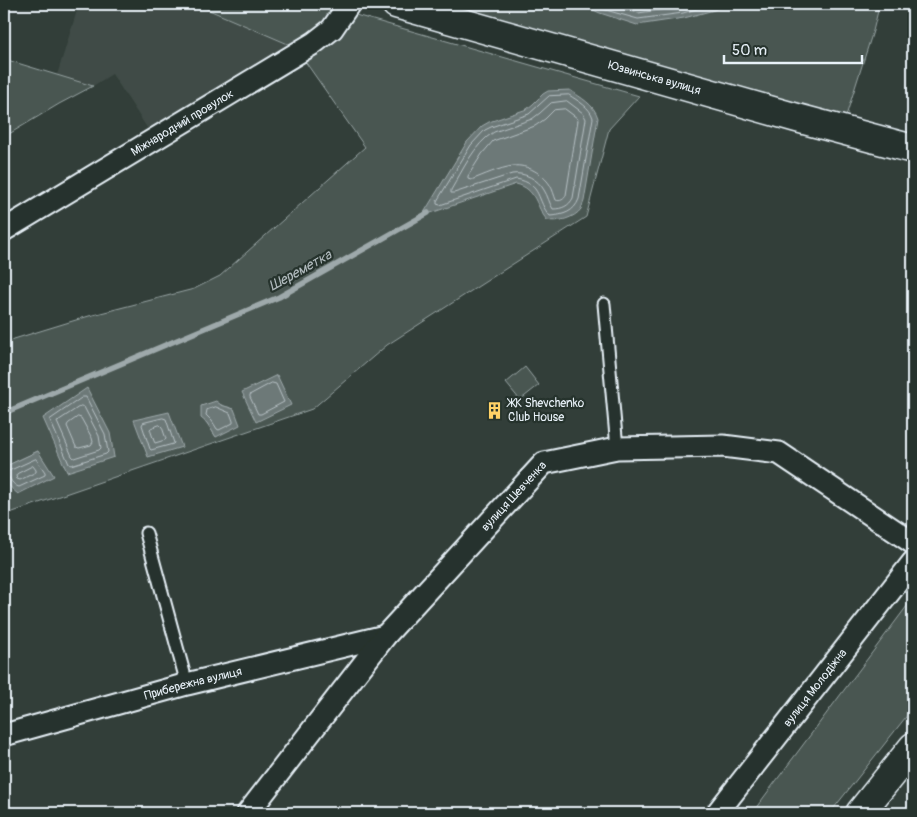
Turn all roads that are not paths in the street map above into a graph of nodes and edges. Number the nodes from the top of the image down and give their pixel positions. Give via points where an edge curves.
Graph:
1 (349, 4) edge
2 (396, 4) edge
3 (442, 11) edge
4 (913, 149) edge
5 (4, 230) edge
6 (604, 304) dead end
7 (617, 448) junction
8 (146, 533) dead end
9 (913, 542) edge
10 (913, 562) edge
11 (385, 636) junction
12 (187, 684) junction
13 (4, 735) edge
14 (913, 747) edge
15 (248, 813) edge
16 (717, 813) edge
17 (860, 813) edge

1 - 5 street, Міжнародний провулок via 332,29 314,44
2 - 3 main road, Юзвинська вулиця
3 - 4 main road, Юзвинська вулиця via 797,118
6 - 7 lane
7 - 9 street, вулиця Шевченка via 723,446 779,453
7 - 11 street, вулиця Шевченка via 544,463
8 - 12 lane
10 - 16 street, вулиця Молодіжна
11 - 12 street, Прибережна вулиця
11 - 15 street, вулиця Шевченка
12 - 13 street, Прибережна вулиця
14 - 17 main road

